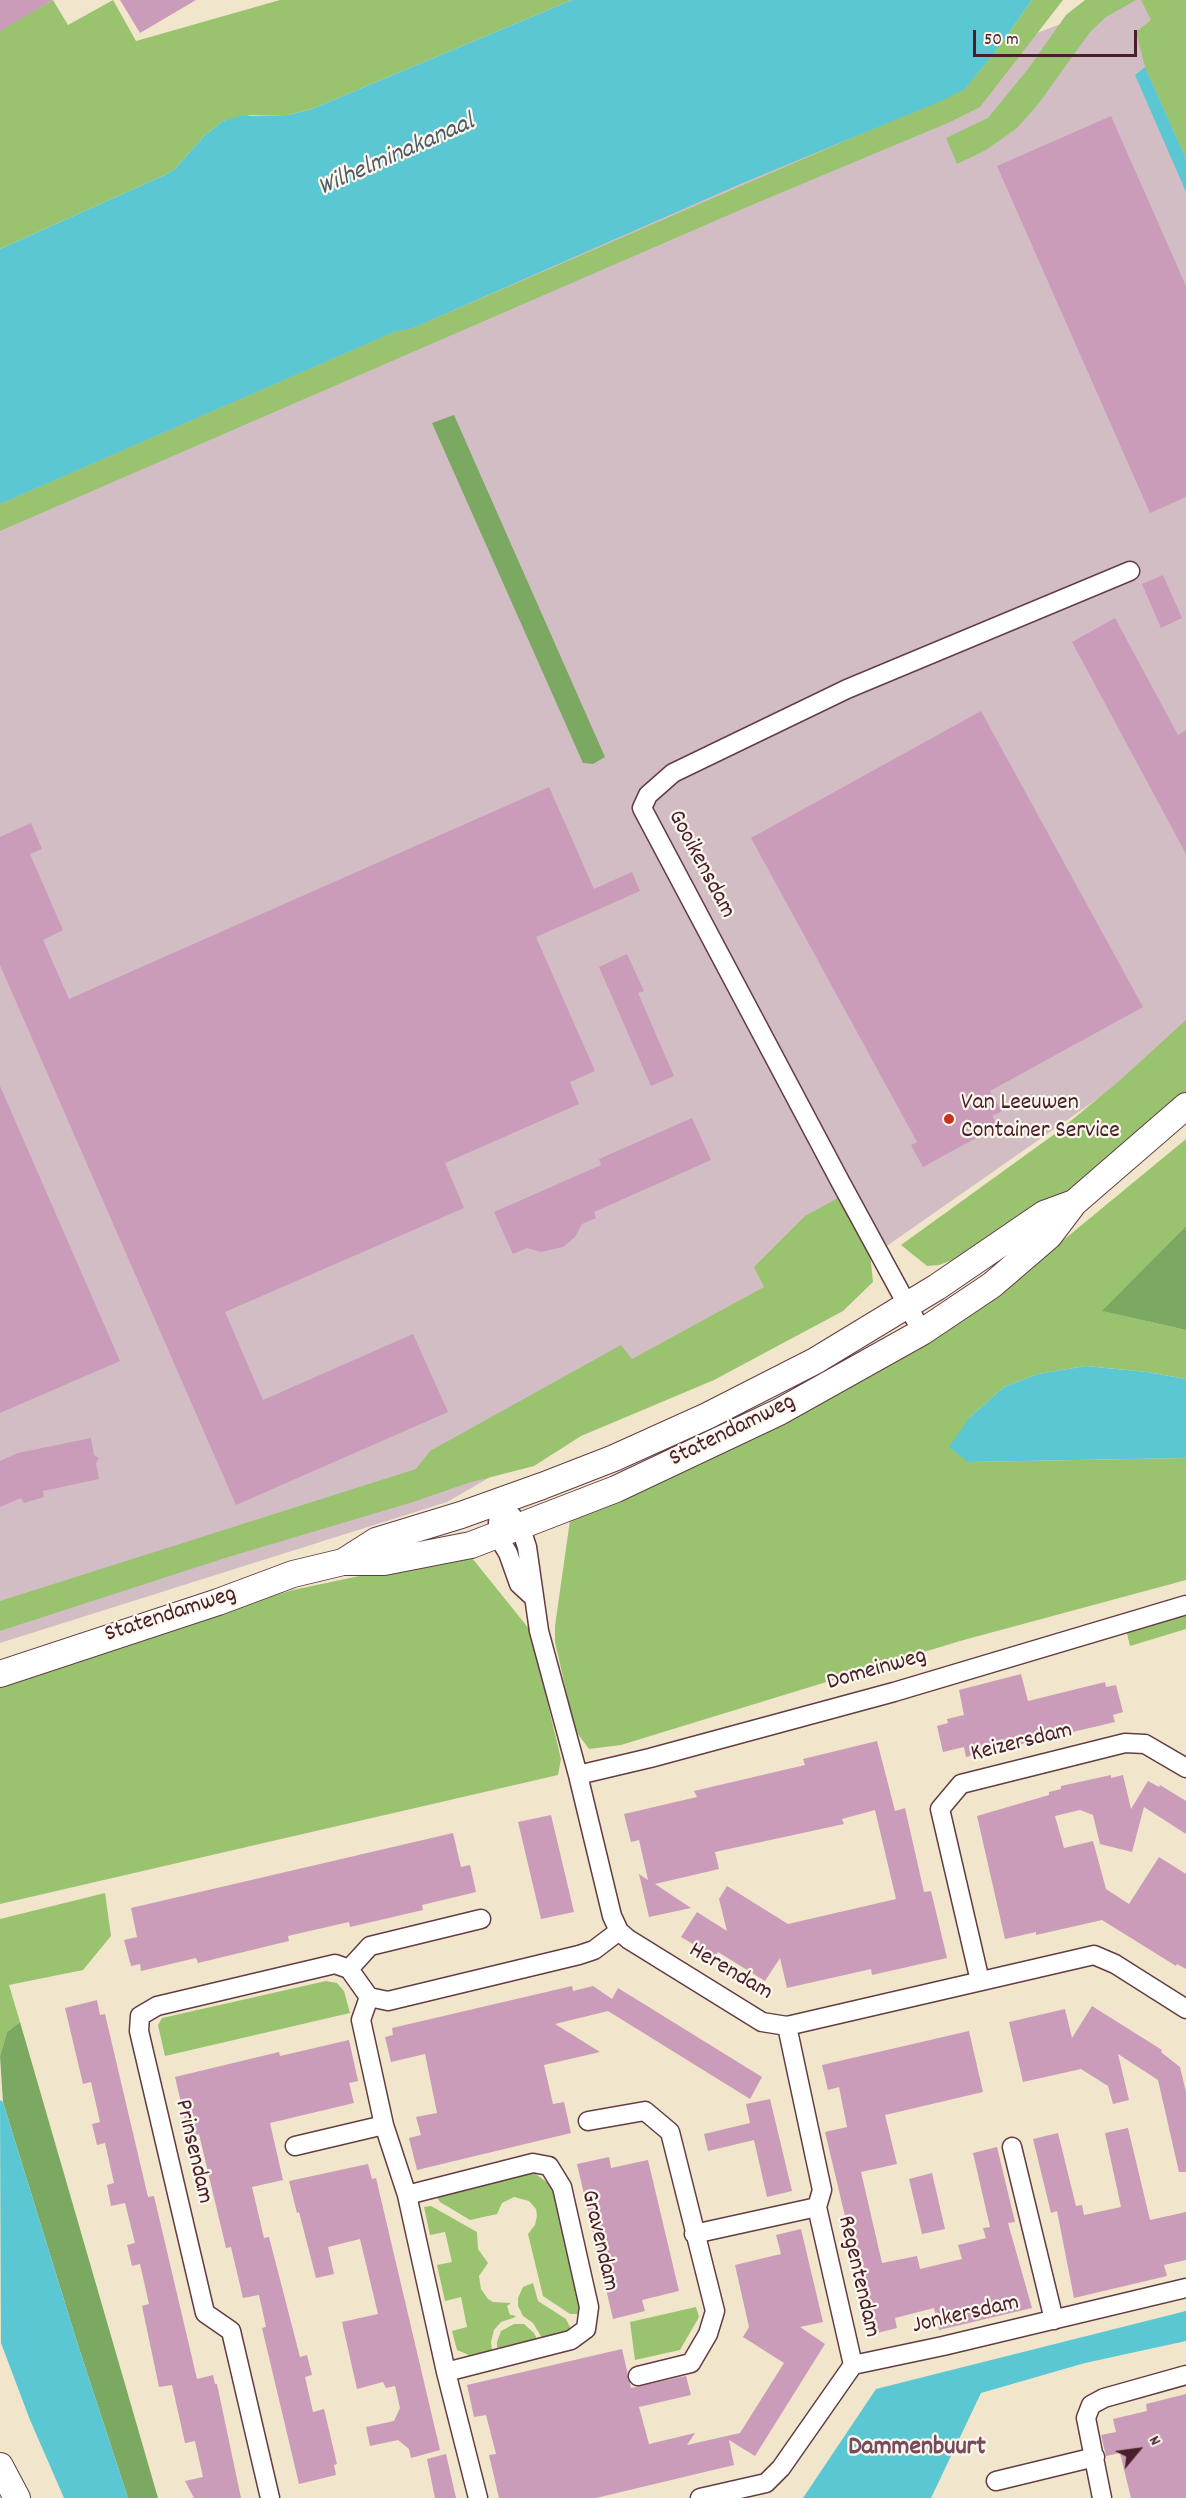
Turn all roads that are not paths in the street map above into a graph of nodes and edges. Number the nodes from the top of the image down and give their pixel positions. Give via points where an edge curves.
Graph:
1 (1131, 571) dead end
2 (1186, 1106) edge
3 (1074, 1203) junction
4 (907, 1306) junction
5 (922, 1332) junction
6 (500, 1501) junction
7 (509, 1530) junction
8 (344, 1562) junction
9 (532, 1596) junction
10 (1186, 1605) edge
11 (0, 1674) edge
12 (1186, 1768) edge
13 (578, 1775) junction
14 (481, 1919) dead end
15 (619, 1931) junction
16 (349, 1969) junction
17 (980, 1981) junction
18 (369, 1997) junction
19 (1186, 2009) edge
20 (787, 2026) junction
21 (588, 2121) dead end
22 (384, 2125) junction
23 (295, 2146) dead end
24 (1012, 2146) dead end
25 (407, 2194) junction
26 (817, 2207) junction
27 (694, 2234) junction
28 (1186, 2288) edge
29 (1054, 2320) junction
30 (853, 2365) junction
31 (446, 2372) junction
32 (1186, 2375) edge
33 (638, 2376) dead end
34 (1095, 2457) junction
35 (0, 2466) edge
36 (996, 2481) dead end
37 (17, 2498) edge
38 (270, 2498) edge
39 (478, 2498) edge
40 (700, 2498) edge
41 (1101, 2498) edge

1 - 4 street, Gooikensdam via 847,689 673,773 648,795 642,808
2 - 3 main road, Statendamweg
3 - 4 main road, Statendamweg via 1044,1214
3 - 5 main road, Statendamweg via 1049,1236 1000,1278
4 - 5 street, Gooikensdam
4 - 6 main road, Statendamweg via 815,1361 706,1416 614,1458
5 - 7 main road, Statendamweg via 779,1412 616,1489
6 - 7 street
6 - 8 main road, Statendamweg via 376,1541
7 - 8 main road, Statendamweg via 471,1545 384,1562
7 - 9 street via 508,1553 519,1584
7 - 9 street via 527,1547
8 - 11 main road, Statendamweg via 293,1574
9 - 13 street
10 - 13 street, Domeinweg via 894,1692
12 - 17 street, Keizersdam via 1145,1744 1125,1743 961,1785 940,1809
13 - 15 street
14 - 16 street via 370,1946
15 - 18 street via 594,1950 579,1955 388,2001
15 - 20 street, Herendam via 762,2022
16 - 18 street
16 - 38 street, Prinsendam via 335,1965 157,2006 140,2016 139,2031 205,2313 231,2331
17 - 19 street, Herendam via 1094,1954
17 - 20 street, Herendam
18 - 22 street via 361,2020
20 - 26 street, Regentendam via 822,2190
21 - 27 street via 645,2111 670,2132
22 - 23 street
22 - 25 street
24 - 29 street, Jonkersdam
25 - 31 street
25 - 31 street, Gravendam via 533,2163 549,2166 562,2187 587,2296 586,2329 571,2340
26 - 27 street
26 - 30 street, Regentendam
27 - 33 street via 715,2311 708,2334 691,2363
28 - 29 street, Jonkersdam
29 - 30 street, Jonkersdam
30 - 40 street, Regentendam via 781,2468 766,2482
31 - 39 street
32 - 34 street via 1091,2405 1086,2418
34 - 36 street
34 - 41 street
35 - 37 main road

